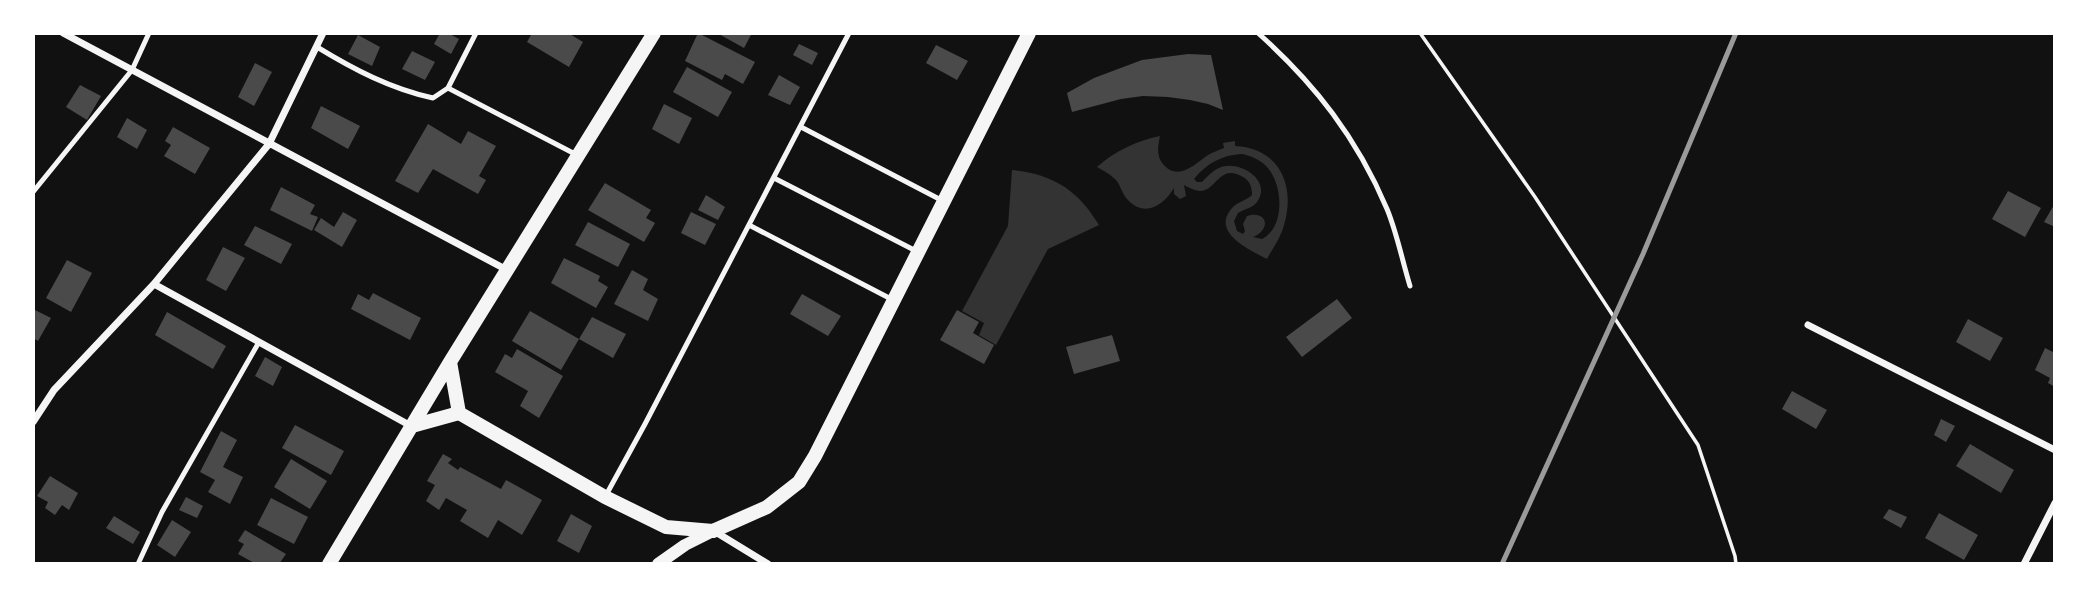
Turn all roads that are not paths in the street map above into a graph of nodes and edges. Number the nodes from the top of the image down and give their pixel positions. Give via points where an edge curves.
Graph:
1 (63, 33) edge
2 (149, 33) edge
3 (323, 33) edge
4 (476, 33) edge
5 (654, 33) edge
6 (849, 33) edge
7 (1029, 33) edge
8 (1258, 33) edge
9 (317, 47) junction
10 (132, 70) junction
11 (448, 88) junction
12 (801, 127) junction
13 (270, 144) junction
14 (578, 156) junction
15 (774, 178) junction
16 (33, 192) edge
17 (943, 201) junction
18 (750, 225) junction
19 (918, 252) junction
20 (508, 270) junction
21 (154, 284) junction
22 (1410, 286) dead end
23 (893, 300) junction
24 (1808, 325) dead end
25 (259, 342) junction
26 (450, 362) junction
27 (458, 414) junction
28 (33, 422) edge
29 (412, 426) junction
30 (2055, 450) edge
31 (605, 497) junction
32 (2055, 503) edge
33 (713, 531) junction
34 (138, 564) edge
35 (329, 564) edge
36 (658, 564) edge
37 (768, 564) edge
38 (2024, 564) edge

1 - 10 street
2 - 10 lane
3 - 9 street
4 - 11 lane
5 - 14 main road
6 - 12 lane
7 - 17 main road
8 - 22 lane via 1326,102 1357,150 1387,210
9 - 11 lane via 355,70 414,94 433,98
9 - 13 street
10 - 13 street
10 - 16 lane
11 - 14 lane
12 - 15 lane
12 - 17 lane
13 - 20 street
13 - 21 street
14 - 20 main road
15 - 18 lane
15 - 19 lane
17 - 19 main road
18 - 23 lane
18 - 31 lane
19 - 23 main road
20 - 26 main road
21 - 25 street
21 - 28 street via 54,390
23 - 33 main road via 799,482 767,508
24 - 30 street
25 - 29 street
25 - 34 lane via 162,512
26 - 27 main road
26 - 29 main road
27 - 29 main road
27 - 31 main road
29 - 35 main road
31 - 33 main road via 666,527
32 - 38 street
33 - 36 street
33 - 37 street

